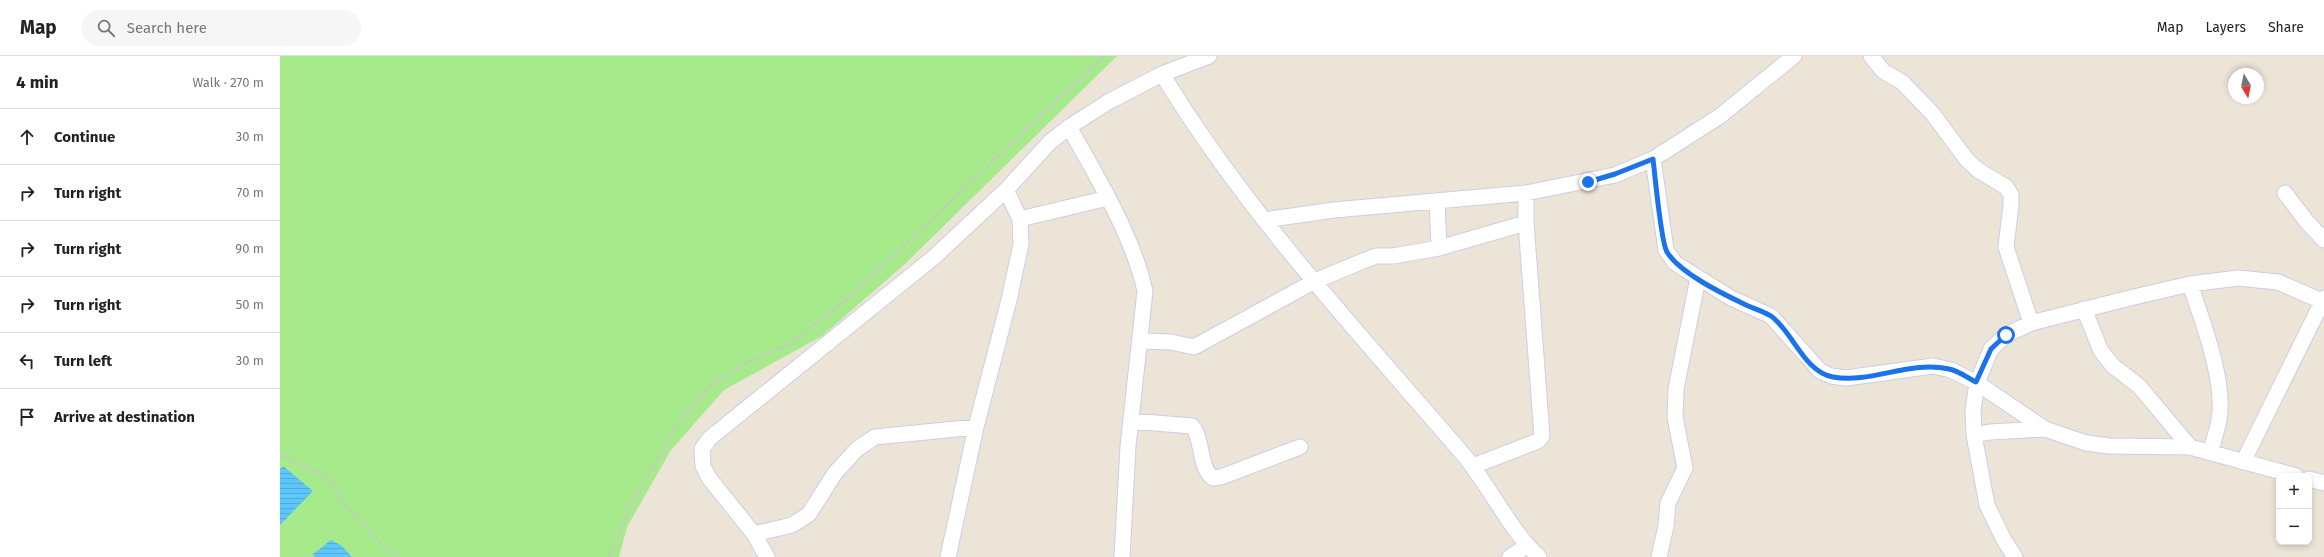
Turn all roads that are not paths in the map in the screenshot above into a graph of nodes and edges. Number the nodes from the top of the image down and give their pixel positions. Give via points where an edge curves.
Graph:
1 (1209, 56) edge
2 (1794, 56) edge
3 (1871, 56) edge
4 (1162, 74) junction
5 (1069, 127) junction
6 (1653, 159) junction
7 (1006, 190) junction
8 (1526, 193) junction
9 (2285, 193) dead end
10 (1108, 198) junction
11 (1437, 201) junction
12 (1020, 219) junction
13 (1264, 220) junction
14 (1526, 223) junction
15 (2324, 240) edge
16 (1439, 248) junction
17 (1698, 278) junction
18 (1315, 281) junction
19 (2190, 284) junction
20 (2323, 300) edge
21 (2084, 309) junction
22 (2031, 323) junction
23 (1141, 341) junction
24 (1976, 382) junction
25 (1131, 421) junction
26 (976, 427) junction
27 (2045, 429) junction
28 (1974, 435) junction
29 (1300, 447) dead end
30 (2190, 447) junction
31 (2210, 453) junction
32 (2243, 462) junction
33 (1473, 466) junction
34 (2285, 473) edge
35 (2312, 480) edge
36 (2324, 483) edge
37 (754, 534) junction
38 (1527, 546) junction
39 (767, 557) edge
40 (948, 557) edge
41 (1122, 557) edge
42 (1510, 557) edge
43 (1539, 557) edge
44 (1659, 557) edge
45 (2015, 557) edge

1 - 4 street
2 - 6 street via 1720,116
3 - 22 street via 1883,71 1902,82 1932,113 1967,160 2006,187 2011,205 2006,247
4 - 5 street via 1108,102
4 - 13 street via 1236,186
5 - 7 street via 1050,142
5 - 10 street
6 - 8 street via 1608,176
6 - 17 street via 1666,250 1675,263
7 - 12 street
7 - 37 street via 933,258 710,438 702,449 703,466 709,478
8 - 11 street
8 - 14 street
9 - 15 street
10 - 12 street
10 - 23 street via 1142,275 1145,298
11 - 13 street via 1334,210
11 - 16 street
12 - 26 street via 1021,244
13 - 18 street
14 - 16 street
14 - 33 street via 1542,436 1538,441
16 - 18 street via 1393,256 1376,256
17 - 24 street via 1731,298 1771,316 1809,361 1820,371 1831,376 1846,378 1933,366 1951,370
17 - 44 street via 1676,389 1675,416 1685,468 1668,503
18 - 23 street via 1201,345 1194,347 1171,342
18 - 33 street
19 - 20 street via 2238,278 2278,282
19 - 21 street
19 - 31 street via 2215,366 2220,419
20 - 32 street
21 - 22 street
21 - 30 street via 2100,351 2113,366 2139,386
22 - 24 street via 2006,335 1991,349
23 - 25 street
24 - 27 street
24 - 28 street
25 - 29 street via 1192,426 1207,471 1213,478
25 - 41 street
26 - 37 street via 875,437 857,449 835,473 809,514 792,524
26 - 40 street
27 - 28 street
27 - 30 street via 2086,443 2109,446
28 - 45 street via 1987,505
30 - 31 street
31 - 32 street
32 - 34 street
33 - 38 street
35 - 36 street
37 - 39 street
38 - 42 street
38 - 43 street

